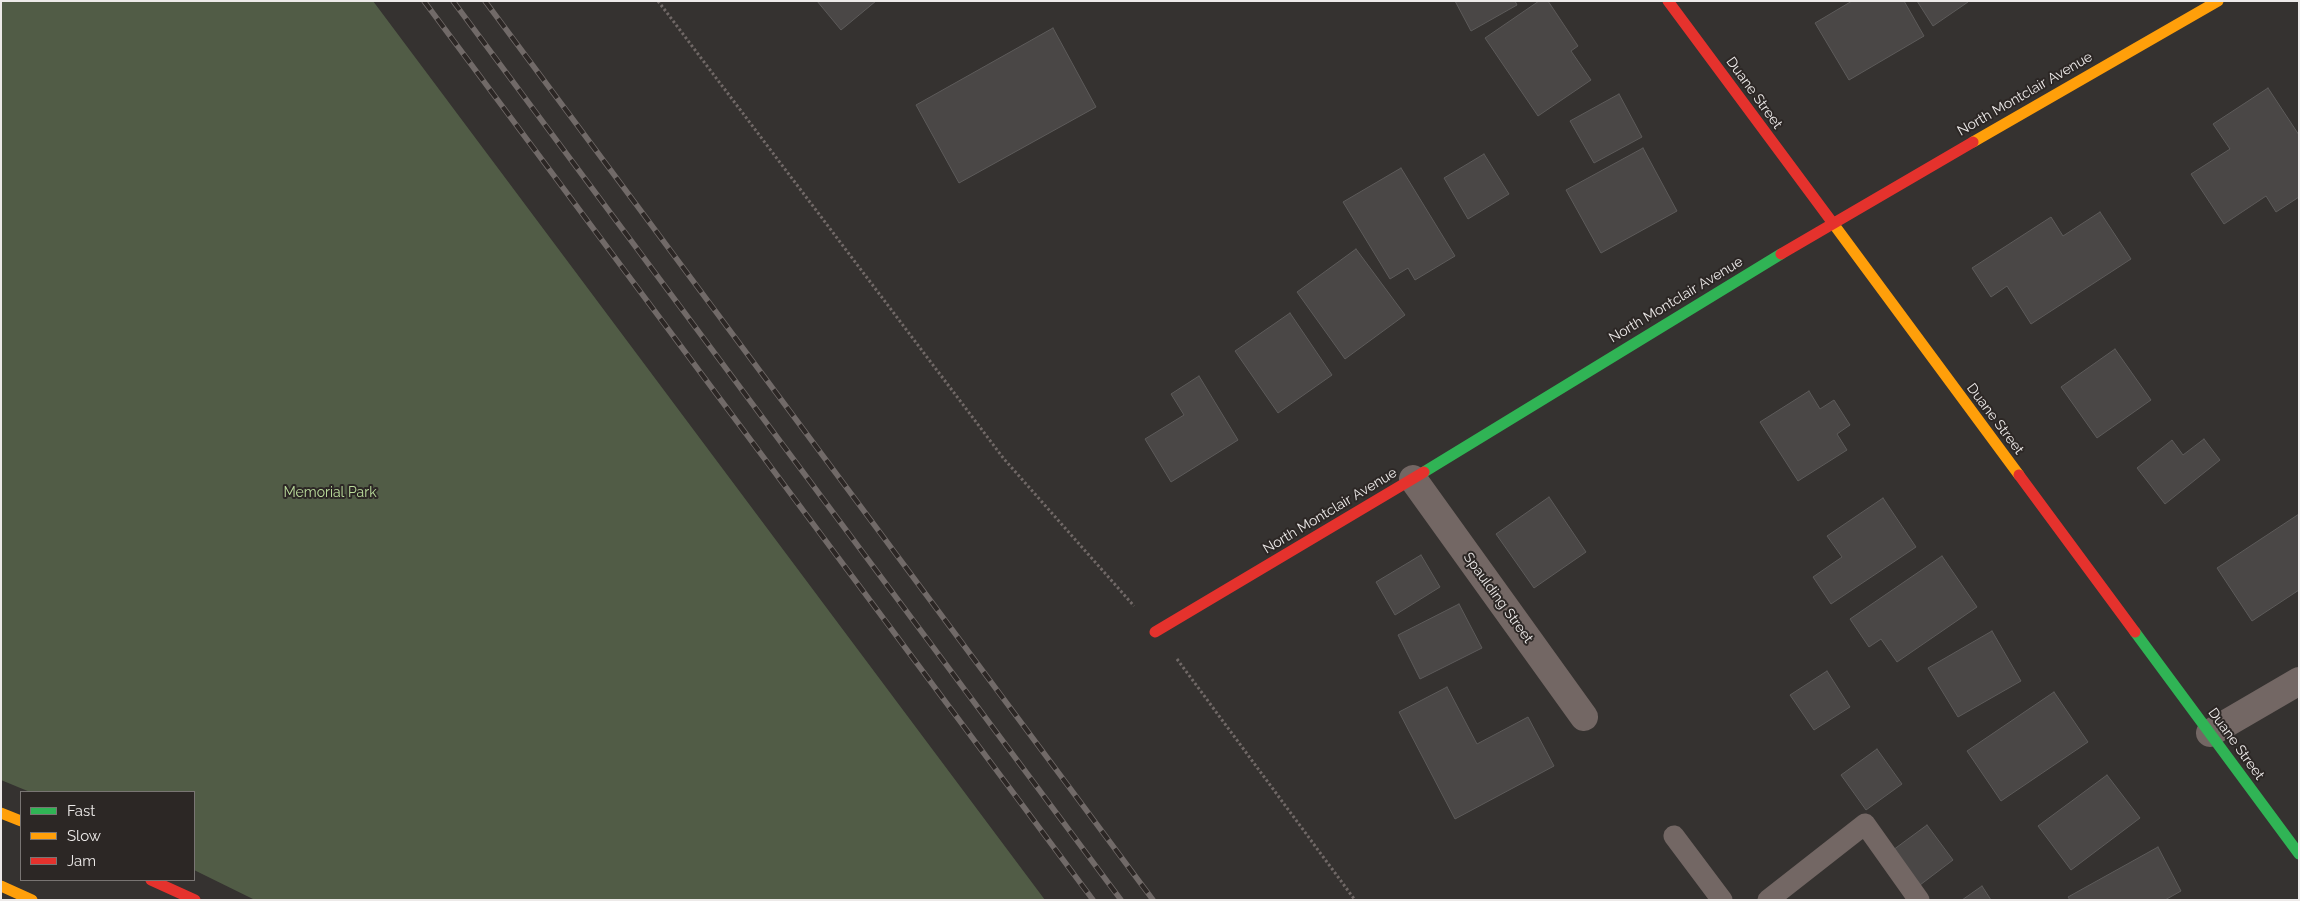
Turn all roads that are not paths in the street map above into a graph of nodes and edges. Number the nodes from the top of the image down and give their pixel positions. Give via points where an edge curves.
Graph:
1 (1668, 1) edge
2 (2218, 1) edge
3 (1832, 223) junction
4 (1413, 480) junction
5 (1155, 632) road end
6 (2299, 681) edge
7 (1584, 717) dead end
8 (2210, 733) junction
9 (1, 813) edge
10 (20, 821) edge
11 (1674, 836) dead end
12 (2299, 854) edge
13 (153, 881) edge
14 (1, 886) edge
15 (1912, 897) edge
16 (32, 900) edge
17 (195, 900) edge
18 (1722, 900) edge
19 (1768, 900) edge

1 - 3 street, Duane Street
2 - 3 street, North Montclair Avenue
3 - 4 street, North Montclair Avenue
3 - 8 street, Duane Street
4 - 5 street, North Montclair Avenue
4 - 7 street, Spaulding Street
6 - 8 street
8 - 12 street, Duane Street
9 - 10 street
11 - 18 lane
13 - 17 street
14 - 16 street
15 - 19 lane via 1865,824

